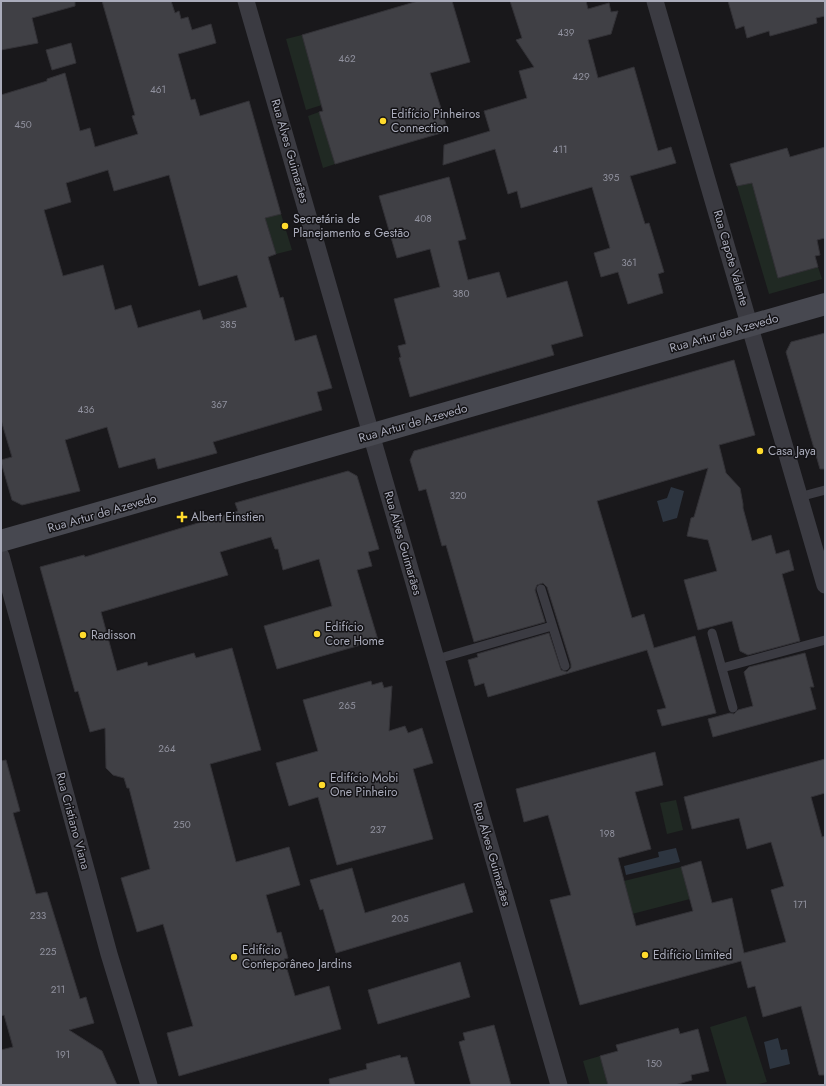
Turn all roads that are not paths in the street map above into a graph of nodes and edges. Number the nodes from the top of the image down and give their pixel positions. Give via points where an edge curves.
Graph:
1 (246, 1) edge
2 (655, 1) edge
3 (825, 304) edge
4 (750, 326) junction
5 (373, 435) junction
6 (825, 490) edge
7 (799, 497) junction
8 (1, 541) edge
9 (1, 556) edge
10 (825, 585) edge
11 (541, 589) dead end
12 (552, 626) junction
13 (712, 633) dead end
14 (825, 640) edge
15 (436, 660) junction
16 (565, 666) dead end
17 (722, 668) junction
18 (733, 708) dead end
19 (149, 1085) edge
20 (559, 1085) edge

1 - 5 street, Rua Alves Guimarães
2 - 4 street, Rua Capote Valente
3 - 4 street, Rua Artur de Azevedo
4 - 5 street, Rua Artur de Azevedo
4 - 7 street, Rua Capote Valente
5 - 8 street, Rua Artur de Azevedo
5 - 15 street, Rua Alves Guimarães
6 - 7 lane
7 - 10 street, Rua Capote Valente
9 - 19 street, Rua Cristiano Viana via 109,954
11 - 12 lane
12 - 15 lane
12 - 16 lane
13 - 17 lane
14 - 17 lane
15 - 20 street, Rua Alves Guimarães
17 - 18 lane

